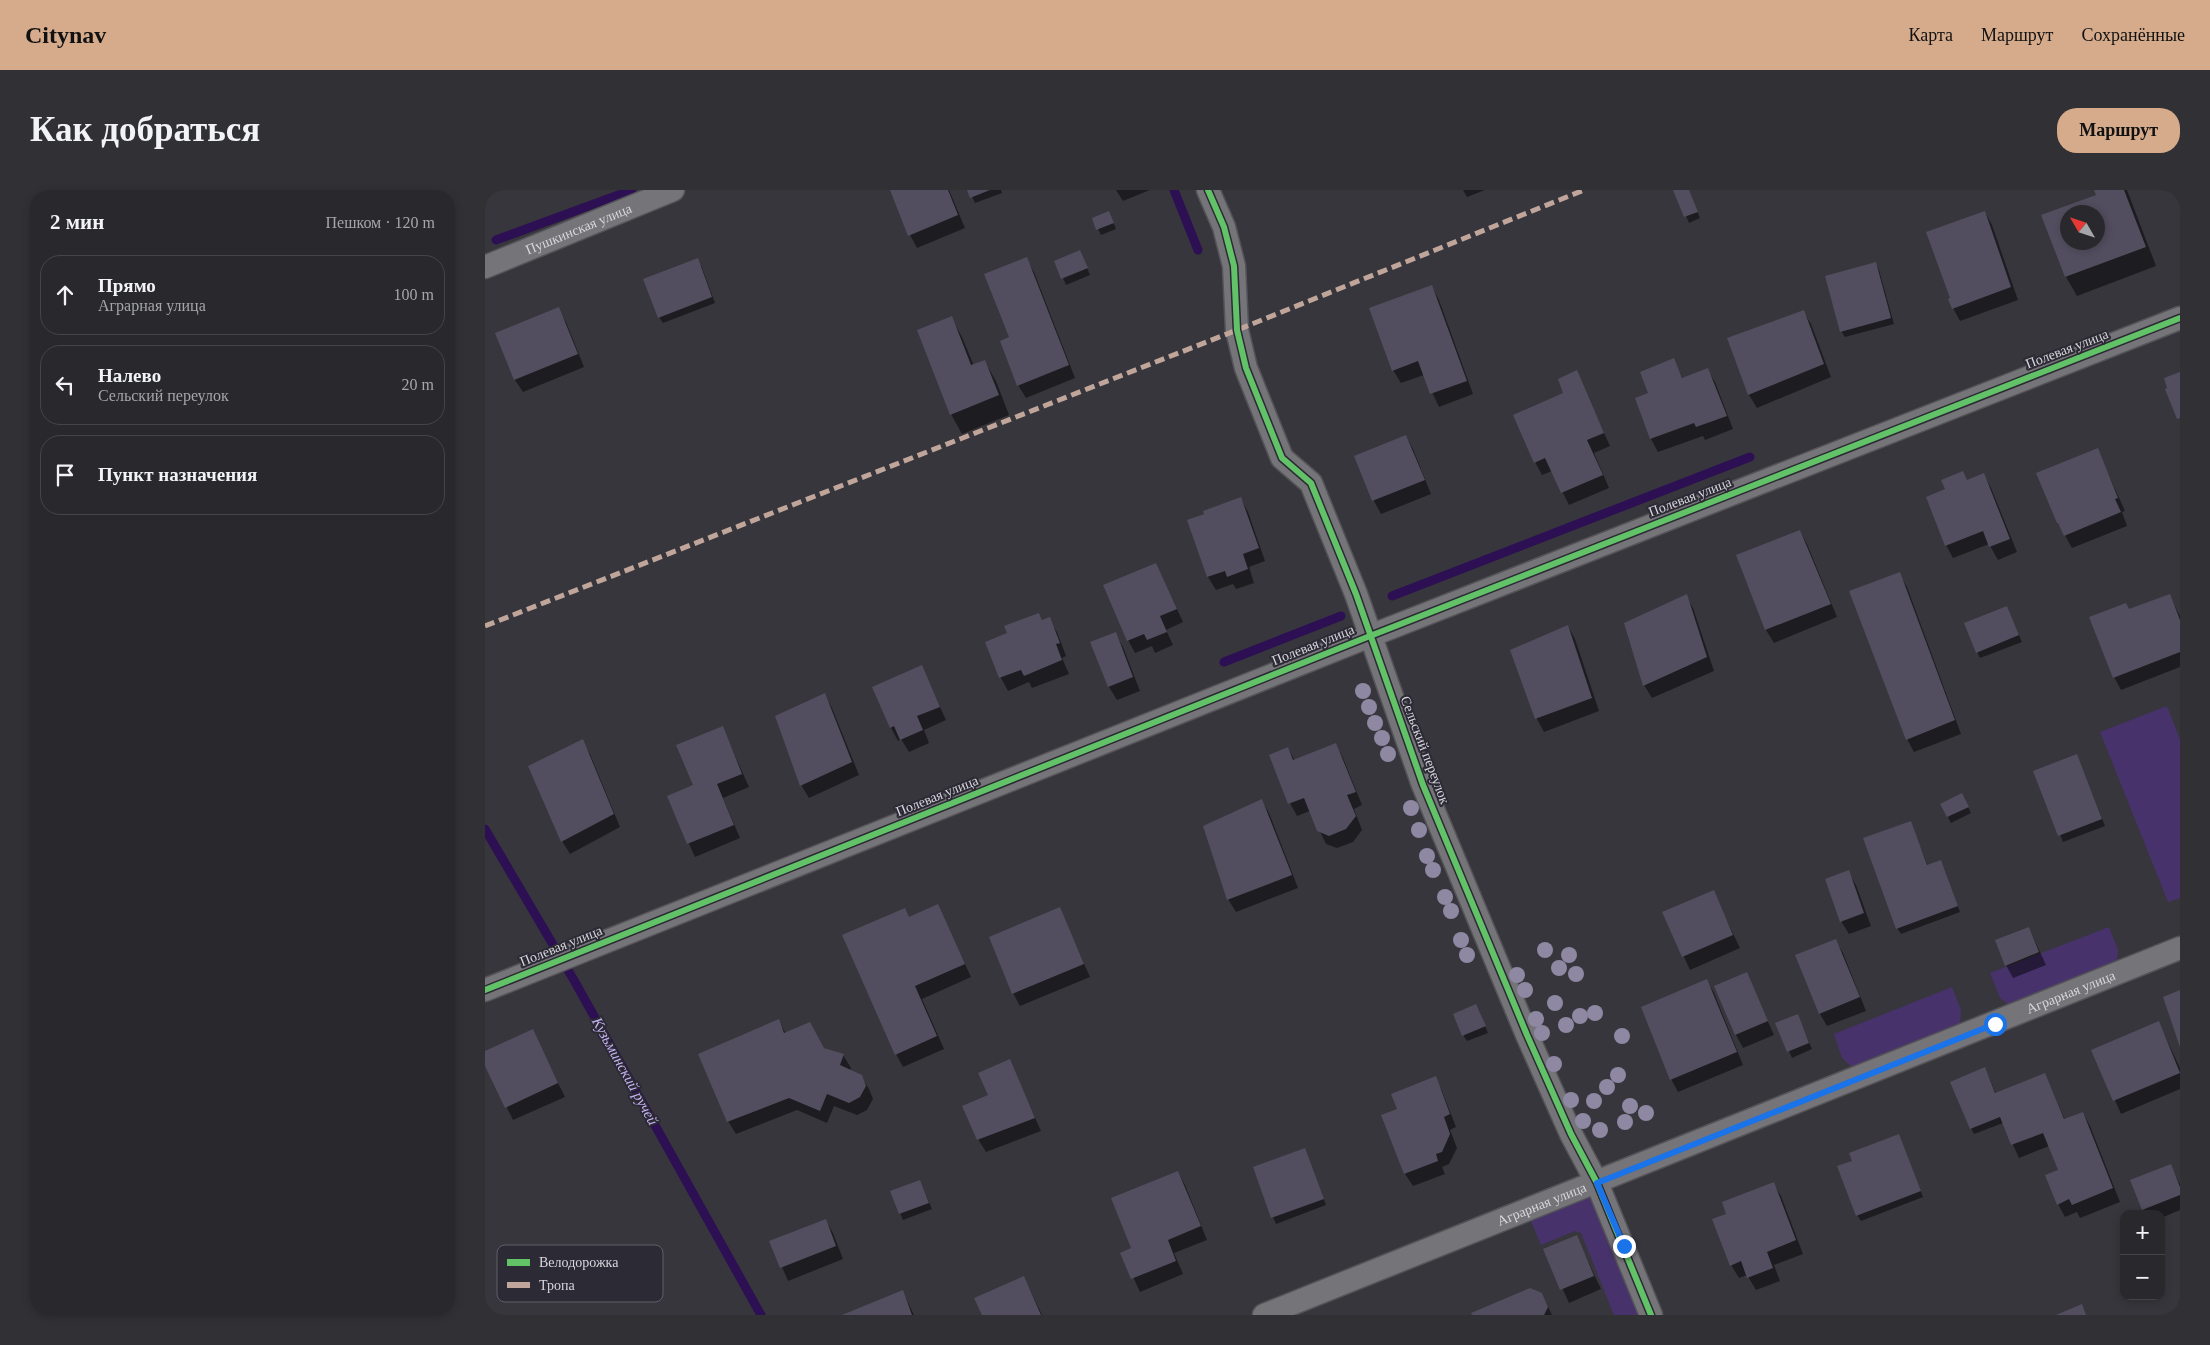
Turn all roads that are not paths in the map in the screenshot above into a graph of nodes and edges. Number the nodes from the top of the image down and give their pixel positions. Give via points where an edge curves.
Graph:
1 (673, 190) edge
2 (1209, 190) edge
3 (485, 267) edge
4 (2180, 318) edge
5 (1369, 636) junction
6 (2180, 948) edge
7 (485, 990) edge
8 (1597, 1183) junction
9 (1264, 1315) edge
10 (1651, 1315) edge

1 - 3 street, Пушкинская улица
2 - 5 street, Сельский переулок via 1235,266 1237,330 1246,368 1283,458 1311,483 1356,594
4 - 5 street, Полевая улица
5 - 7 street, Полевая улица
5 - 8 street, Сельский переулок via 1419,774 1519,1016 1571,1134
6 - 8 street, Аграрная улица
8 - 9 street, Аграрная улица
8 - 10 street, Сельский переулок

